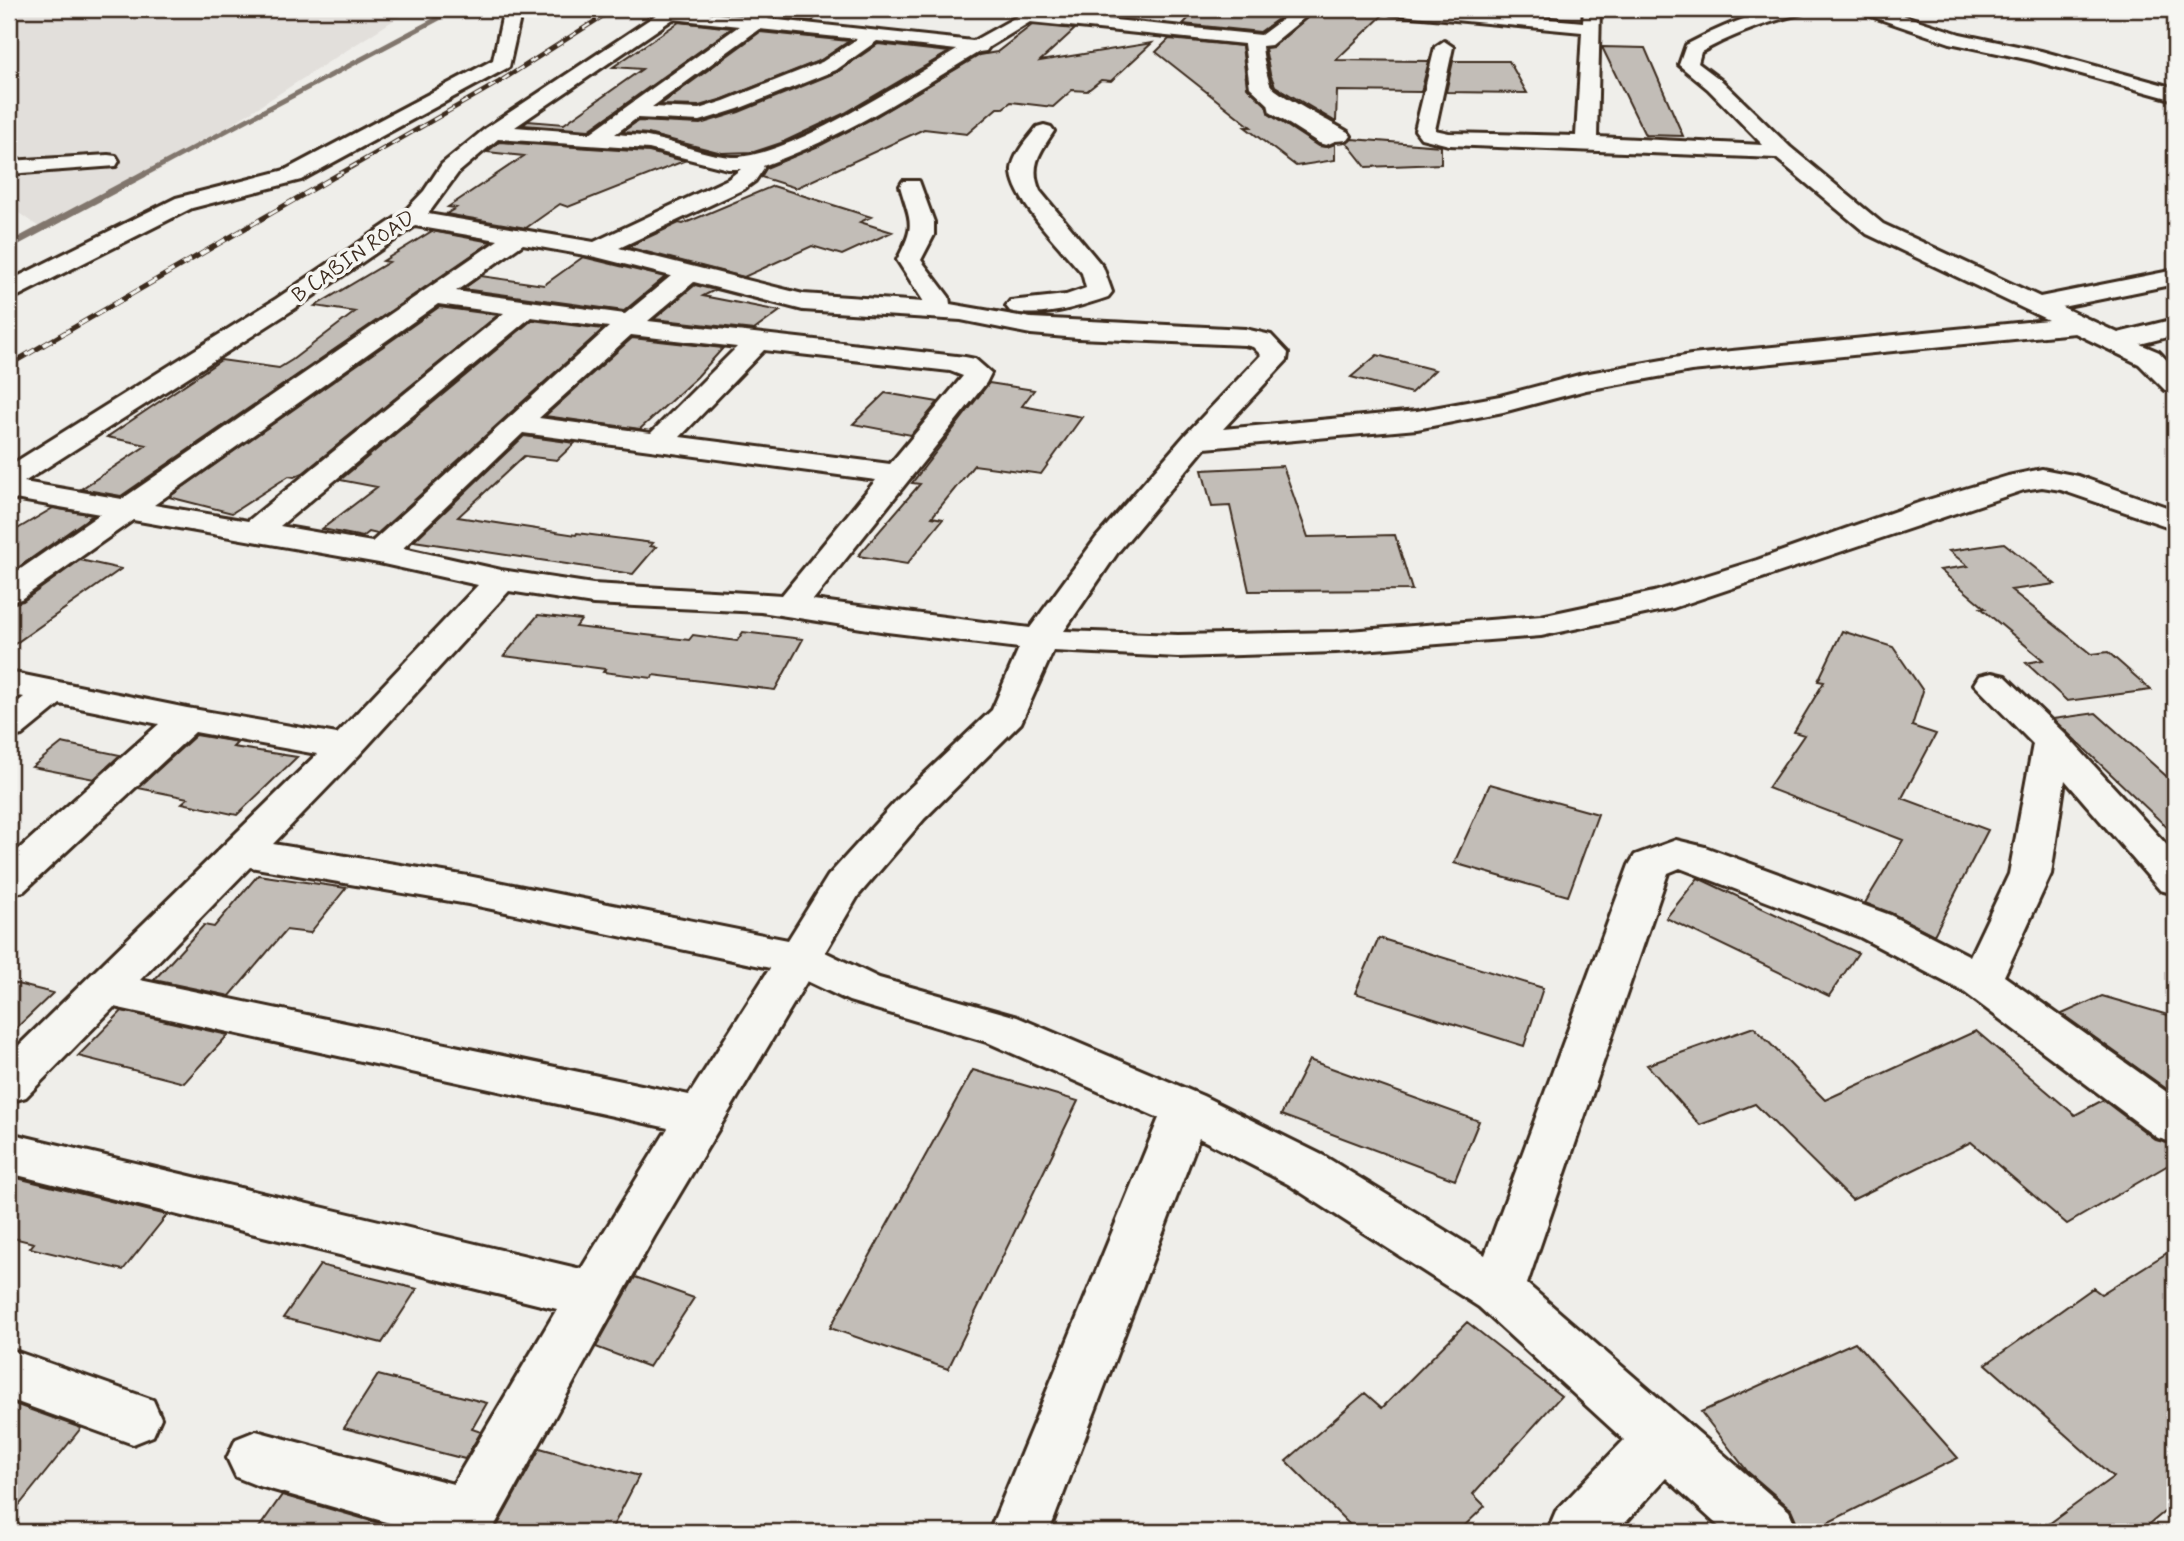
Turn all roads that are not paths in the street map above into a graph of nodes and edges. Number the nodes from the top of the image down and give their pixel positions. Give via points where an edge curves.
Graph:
1 (513, 9) edge
2 (1307, 9) edge
3 (1391, 9) edge
4 (1797, 9) edge
5 (1868, 9) edge
6 (673, 11) edge
7 (1492, 14) edge
8 (761, 16) edge
9 (1584, 18) edge
10 (875, 36) junction
11 (1254, 41) junction
12 (980, 47) junction
13 (1444, 47) dead end
14 (1570, 73) dead end
15 (2175, 94) edge
16 (633, 111) junction
17 (1044, 131) dead end
18 (493, 132) junction
19 (1572, 134) junction
20 (1334, 138) dead end
21 (595, 139) junction
22 (1782, 152) junction
23 (108, 162) dead end
24 (750, 163) junction
25 (9, 167) edge
26 (911, 186) dead end
27 (411, 218) junction
28 (519, 236) junction
29 (597, 250) junction
30 (690, 273) junction
31 (2175, 277) edge
32 (9, 291) edge
33 (435, 296) junction
34 (2037, 305) junction
35 (526, 308) junction
36 (950, 311) junction
37 (626, 324) junction
38 (2078, 325) junction
39 (2175, 327) edge
40 (758, 341) junction
41 (2115, 342) junction
42 (2175, 384) edge
43 (517, 424) junction
44 (1196, 440) junction
45 (658, 442) junction
46 (898, 474) junction
47 (9, 479) edge
48 (9, 489) edge
49 (129, 509) junction
50 (2175, 520) edge
51 (255, 531) junction
52 (379, 553) junction
53 (501, 580) junction
54 (9, 592) edge
55 (790, 607) junction
56 (1040, 640) junction
57 (9, 683) edge
58 (1992, 684) dead end
59 (52, 693) junction
60 (187, 719) junction
61 (9, 727) edge
62 (2052, 742) junction
63 (346, 747) junction
64 (240, 852) junction
65 (2175, 880) edge
66 (9, 881) edge
67 (799, 958) junction
68 (1980, 981) junction
69 (103, 988) junction
70 (9, 1084) edge
71 (1186, 1109) junction
72 (700, 1116) junction
73 (2175, 1124) edge
74 (9, 1153) edge
75 (1498, 1292) junction
76 (595, 1294) junction
77 (9, 1374) edge
78 (133, 1418) dead end
79 (1663, 1440) junction
80 (256, 1458) dead end
81 (463, 1525) edge
82 (1019, 1532) edge
83 (1577, 1532) edge
84 (1768, 1532) edge

1 - 32 street via 502,63 293,174 184,203
2 - 11 street via 1271,38
3 - 7 street
4 - 22 street via 1718,35 1693,49 1688,65
5 - 15 street via 1956,39
6 - 8 street
6 - 18 street, B CABIN ROAD
7 - 9 street
8 - 10 street
8 - 16 street
9 - 14 street
9 - 19 street
10 - 12 street
10 - 16 street via 829,65 700,115
11 - 12 street via 1027,16
11 - 20 street via 1251,53 1261,75 1260,87
12 - 24 street via 859,117
13 - 19 street via 1425,130 1428,134 1448,139
16 - 21 street
17 - 36 street via 1021,168 1022,179 1094,272 1099,292 1069,302
18 - 21 street
18 - 27 street, B CABIN ROAD via 450,169
19 - 22 street
21 - 24 street via 649,143 728,163
22 - 34 street via 1875,229
23 - 25 street
24 - 29 street via 753,168 736,184
26 - 36 street via 922,235 909,260
27 - 28 street
27 - 47 street, B CABIN ROAD via 285,304
28 - 29 street
28 - 33 street
29 - 30 street
30 - 36 street via 803,302
30 - 37 street
31 - 34 street
33 - 35 street
33 - 49 street
34 - 38 street
35 - 37 street
35 - 51 street
36 - 44 street via 1031,326 1245,337 1272,348 1273,360
37 - 40 street
37 - 43 street
38 - 41 street
38 - 44 street via 1690,363 1417,420
39 - 41 street
40 - 45 street
40 - 46 street via 973,369 976,377
41 - 42 street via 2148,358
43 - 45 street
43 - 52 street
44 - 56 street via 1107,545
45 - 46 street
46 - 55 street
48 - 49 street
49 - 51 street
49 - 54 street
50 - 56 street via 2067,482 2042,478 1932,509 1661,601 1541,626 1336,642 1178,646
51 - 52 street
52 - 53 street
53 - 55 street via 593,594
53 - 63 street
55 - 56 street
56 - 67 street via 1008,715 910,810 843,886
57 - 59 street
58 - 62 street
59 - 60 street
59 - 61 street
60 - 63 street
60 - 66 street
62 - 65 street
62 - 68 street via 2030,874
63 - 64 street
64 - 67 street via 468,890
64 - 69 street
67 - 71 street via 865,990 1001,1029
67 - 72 street
68 - 73 street
68 - 75 street via 1875,926 1691,857 1676,854 1650,865
69 - 70 street
69 - 72 street
71 - 75 street via 1306,1170
71 - 82 street
72 - 76 street
74 - 76 street
75 - 79 street
76 - 81 street
77 - 78 street
79 - 83 street
79 - 84 street
80 - 81 street

